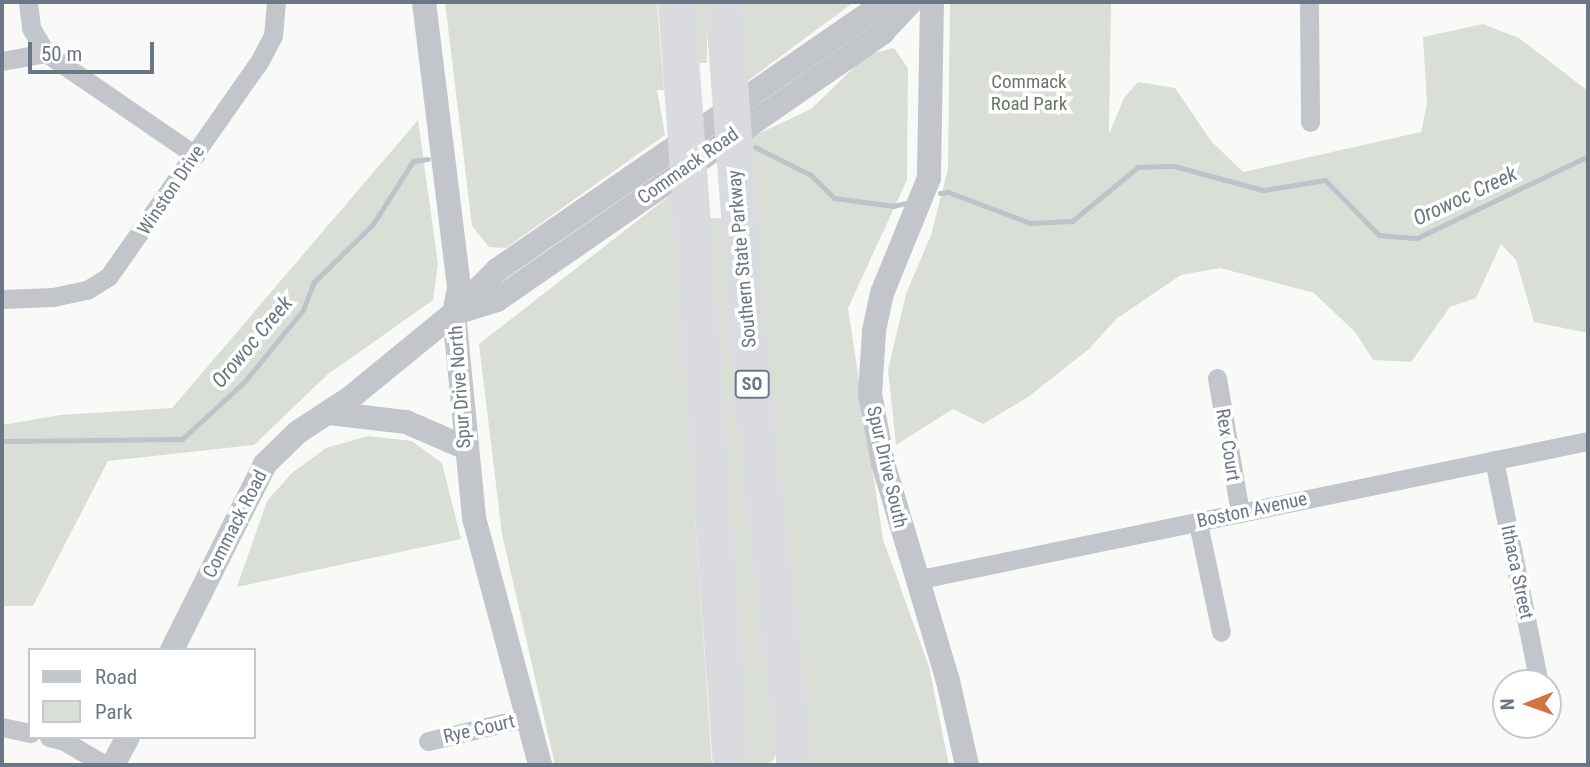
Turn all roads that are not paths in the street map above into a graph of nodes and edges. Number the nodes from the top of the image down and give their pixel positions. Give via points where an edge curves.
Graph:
1 (27, 2) edge
2 (276, 2) edge
3 (424, 2) edge
4 (676, 2) edge
5 (723, 2) edge
6 (885, 2) edge
7 (911, 2) edge
8 (932, 2) edge
9 (1309, 2) edge
10 (46, 53) junction
11 (2, 61) edge
12 (752, 108) junction
13 (1310, 122) dead end
14 (195, 155) junction
15 (2, 299) edge
16 (454, 313) junction
17 (1217, 378) dead end
18 (329, 413) junction
19 (1588, 441) edge
20 (464, 447) junction
21 (1494, 460) junction
22 (1240, 512) junction
23 (1198, 523) junction
24 (916, 580) junction
25 (1222, 632) dead end
26 (173, 648) edge
27 (1536, 669) edge
28 (529, 717) junction
29 (2, 727) edge
30 (28, 733) edge
31 (56, 739) edge
32 (127, 739) edge
33 (428, 741) dead end
34 (105, 765) edge
35 (113, 765) edge
36 (540, 765) edge
37 (731, 765) edge
38 (795, 765) edge
39 (967, 765) edge

1 - 10 street via 31,27
2 - 14 street, Winston Drive via 273,36
3 - 16 street, Spur Drive North via 459,288
4 - 37 highway
5 - 38 highway, Southern State Parkway / SO via 754,412
6 - 12 street, Commack Road
7 - 12 street, Commack Road via 882,33
8 - 24 street, Spur Drive South via 929,178 882,293 870,394 883,463
9 - 13 street
10 - 11 street
10 - 14 street
12 - 16 street, Commack Road via 663,156 497,270
12 - 16 street, Commack Road via 666,182 496,300
14 - 15 street, Winston Drive via 109,276 87,290
16 - 18 street, Commack Road
16 - 20 street, Spur Drive North
17 - 22 street, Rex Court
18 - 20 street via 406,422
18 - 26 street, Commack Road via 298,432 265,464
19 - 21 street, Boston Avenue
20 - 28 street, Spur Drive North via 474,517
21 - 22 street, Boston Avenue
21 - 27 street, Ithaca Street
22 - 23 street, Boston Avenue
23 - 24 street, Boston Avenue
23 - 25 street
24 - 39 street, Spur Drive South via 948,681
28 - 33 street, Rye Court
28 - 36 street, Spur Drive North
29 - 30 street
31 - 34 street
32 - 35 street

